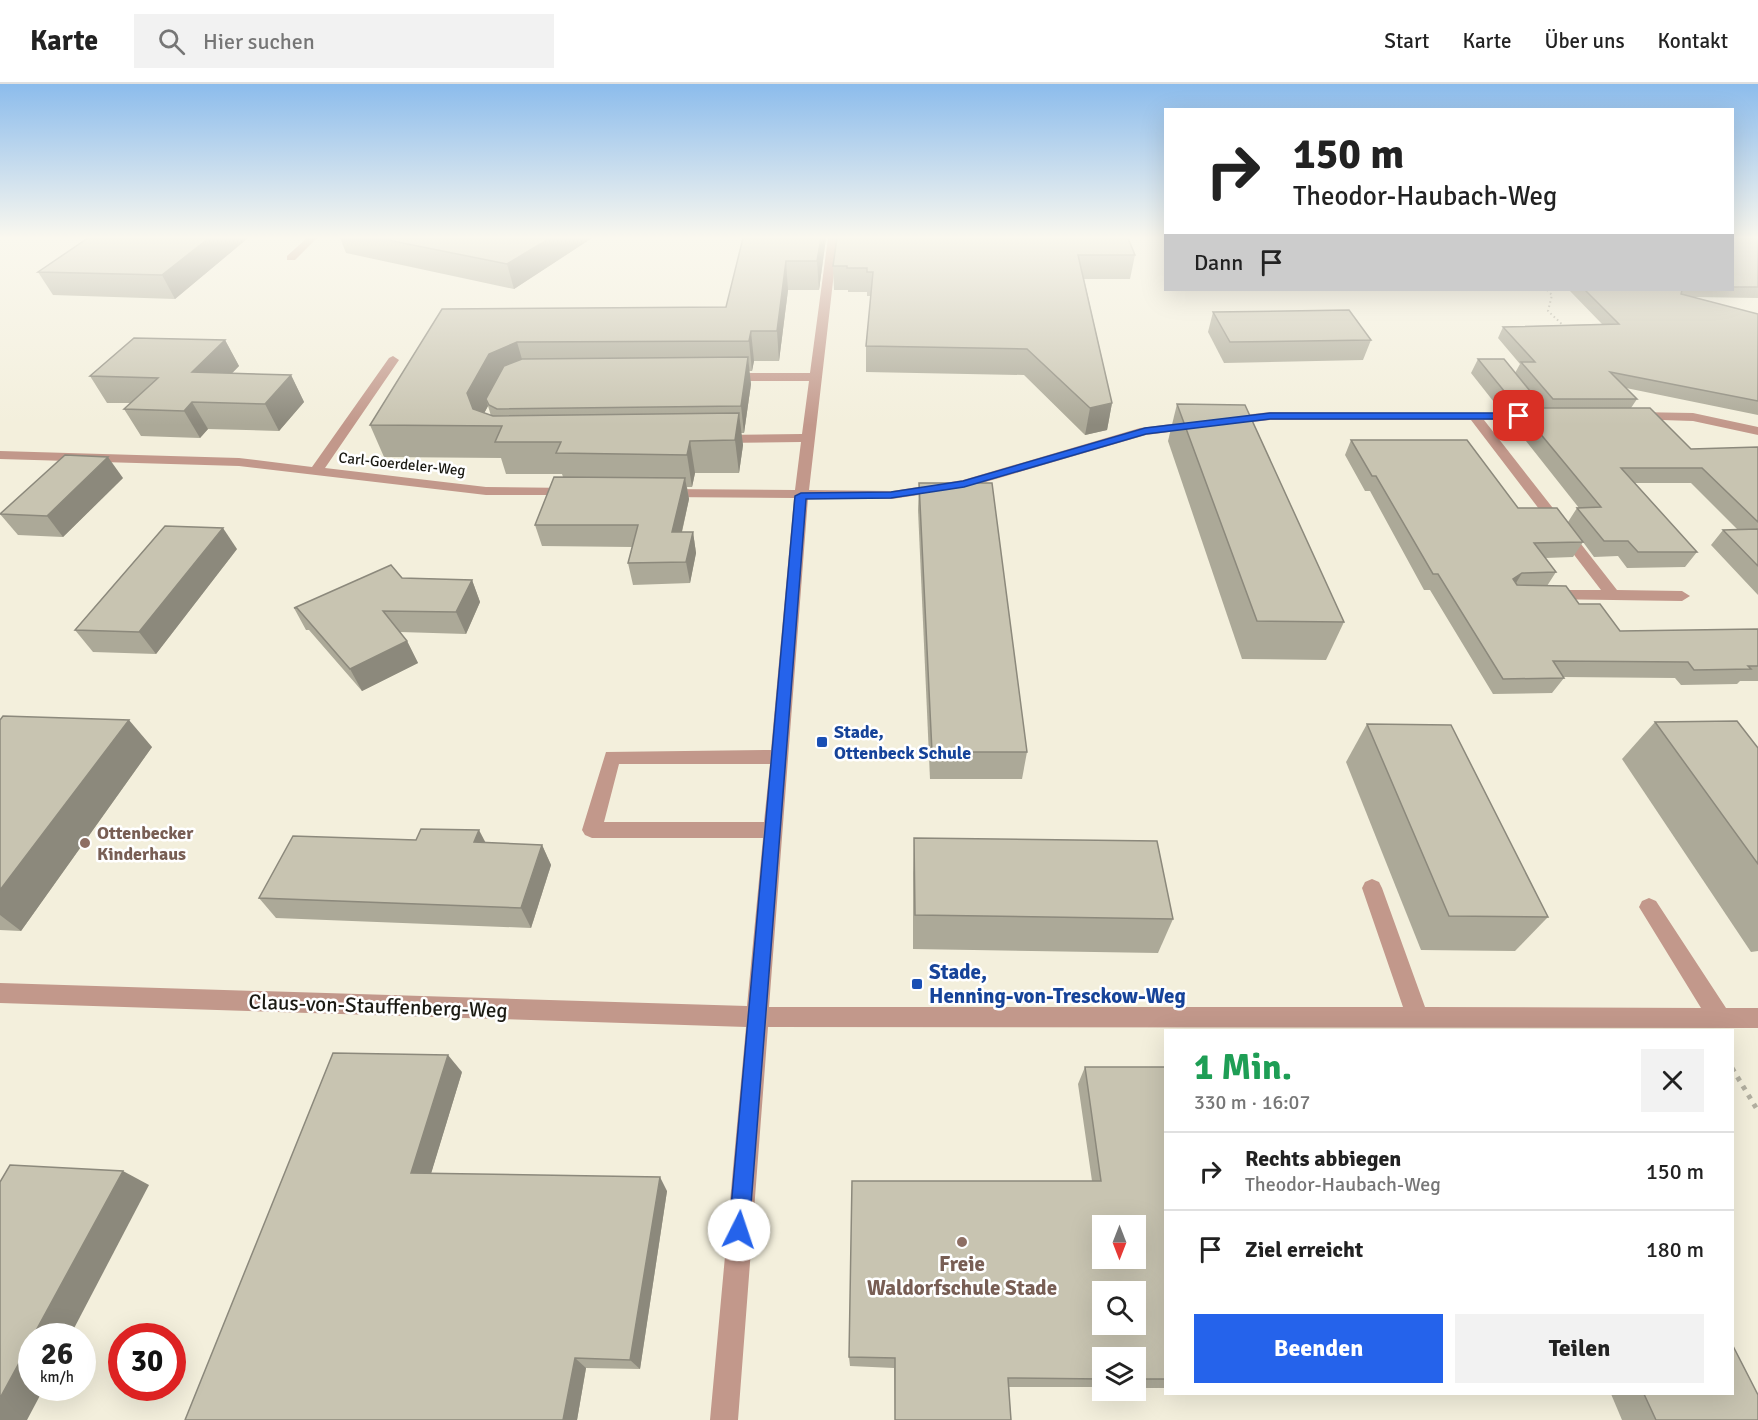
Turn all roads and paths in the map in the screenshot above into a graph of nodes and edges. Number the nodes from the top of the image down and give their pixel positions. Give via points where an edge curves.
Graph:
1 (825, 300) edge
2 (1551, 300) edge
3 (1566, 328) edge
4 (393, 360) dead end
5 (815, 376) junction
6 (707, 377) edge
7 (1528, 400) edge
8 (1475, 416) junction
9 (1624, 416) edge
10 (1758, 431) edge
11 (807, 438) junction
12 (702, 440) edge
13 (0, 455) edge
14 (316, 471) junction
15 (581, 492) edge
16 (652, 492) edge
17 (801, 496) junction
18 (1536, 595) edge
19 (1613, 595) junction
20 (1682, 596) dead end
21 (778, 757) junction
22 (772, 830) junction
23 (1372, 888) dead end
24 (1649, 907) dead end
25 (0, 993) edge
26 (756, 1017) junction
27 (1758, 1018) edge
28 (1418, 1019) junction
29 (1720, 1019) junction
30 (1734, 1071) edge
31 (1758, 1111) edge
32 (724, 1420) edge

1 - 5 street
2 - 3 path via 1548,311
4 - 14 street
5 - 6 street
5 - 11 street
7 - 8 street via 1547,416
8 - 17 street via 1270,416 1145,431 964,484 891,495
8 - 19 street
9 - 10 street via 1693,417
11 - 12 street
11 - 17 street
13 - 14 street, Carl-Goerdeler-Weg via 239,462
14 - 15 street, Carl-Goerdeler-Weg via 486,490
16 - 17 street
17 - 21 street
18 - 19 street
19 - 20 street
21 - 22 street
21 - 22 street via 612,757 592,830
22 - 26 street
23 - 28 street
24 - 29 street
25 - 26 street, Claus-von-Stauffenberg-Weg
26 - 28 street, Claus-von-Stauffenberg-Weg
26 - 32 street
27 - 29 street, Claus-von-Stauffenberg-Weg
28 - 29 street, Claus-von-Stauffenberg-Weg
30 - 31 path

